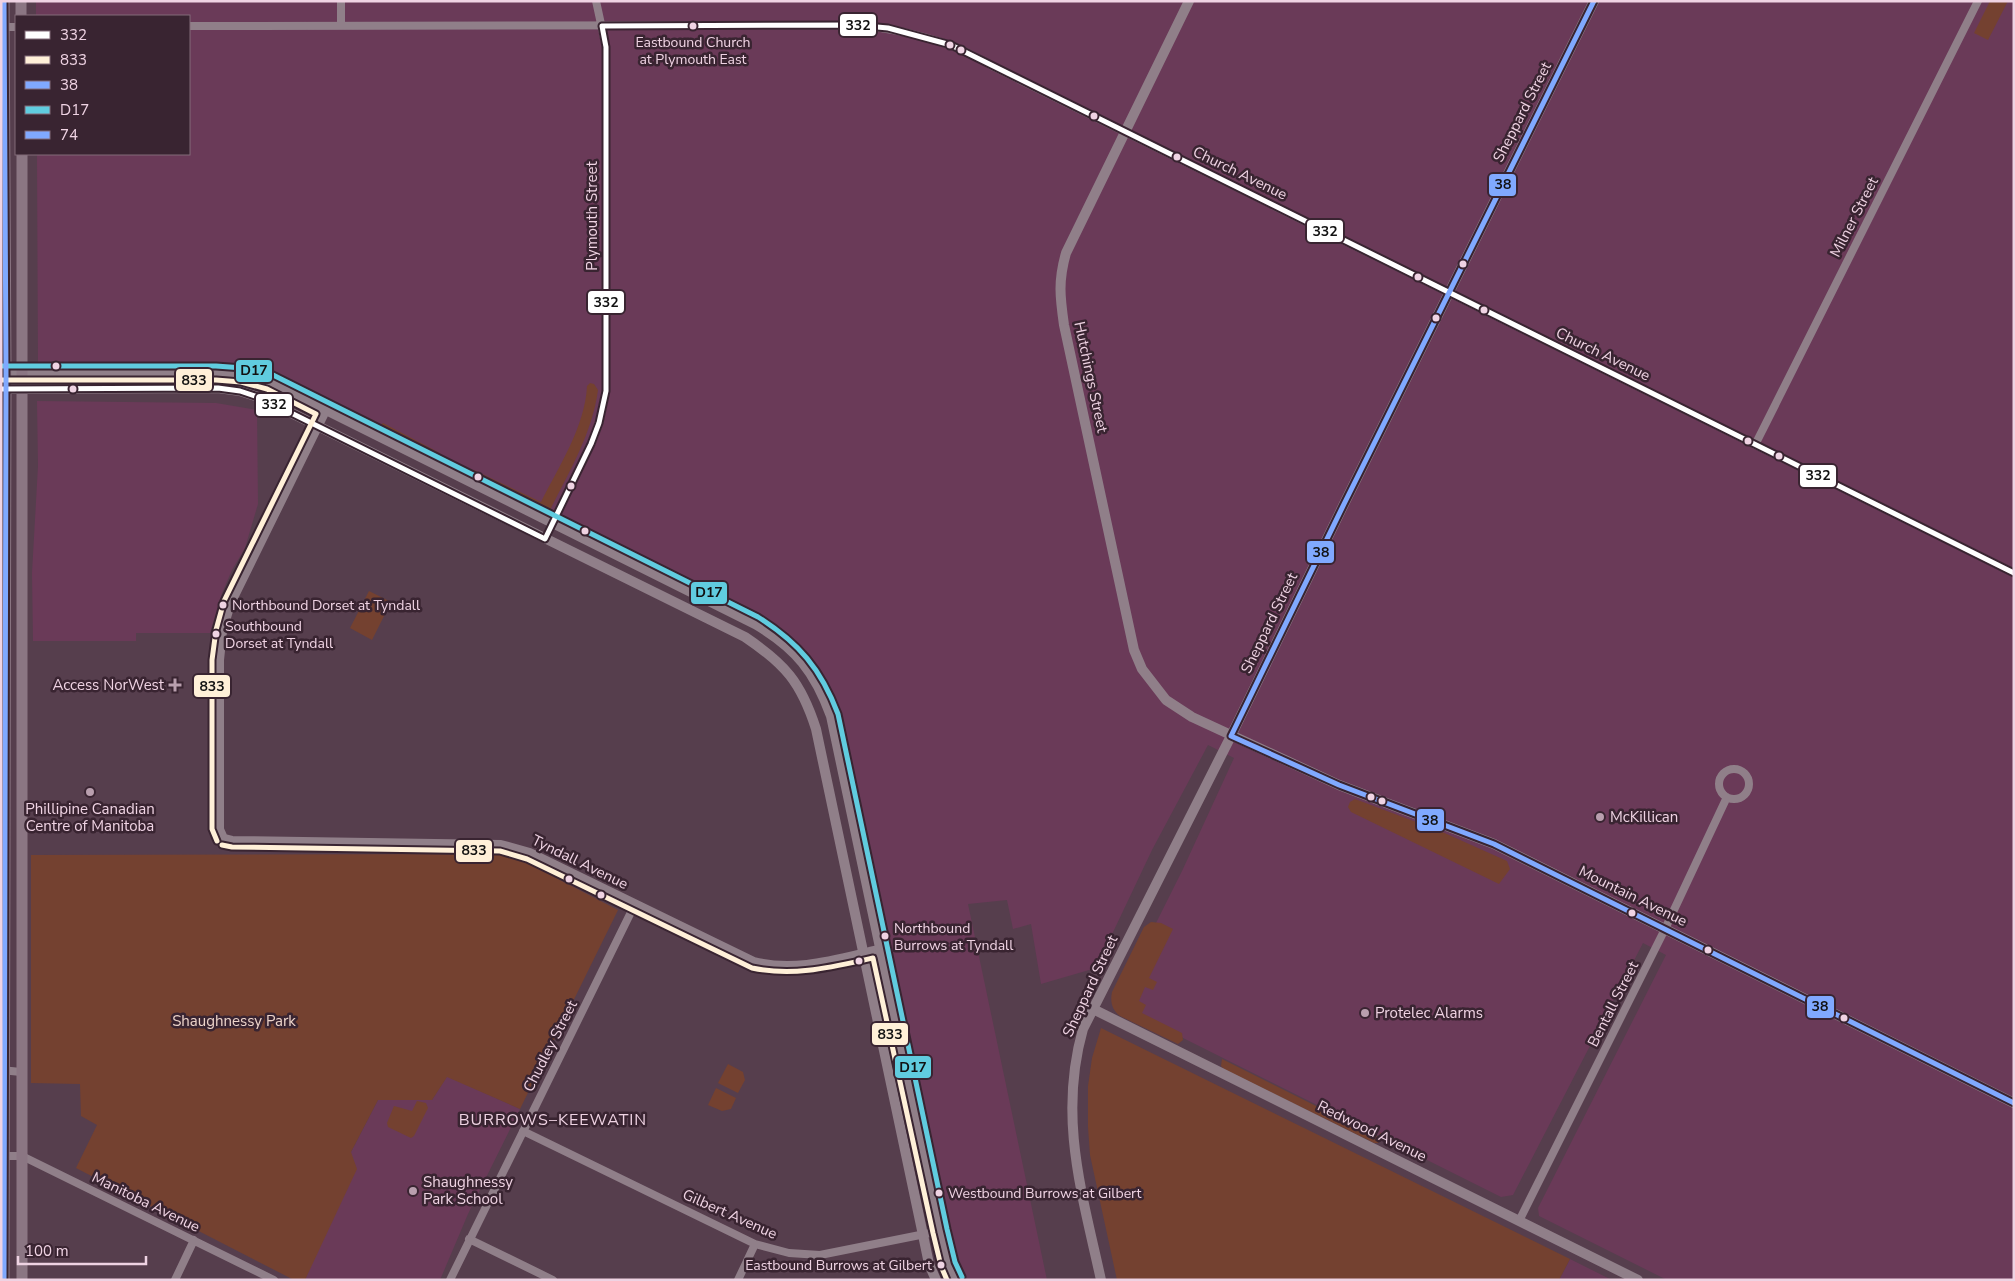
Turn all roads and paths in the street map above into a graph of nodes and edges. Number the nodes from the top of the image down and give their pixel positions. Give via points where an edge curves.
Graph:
1 (4, 1) edge
2 (21, 1) edge
3 (341, 1) edge
4 (596, 1) edge
5 (1190, 1) edge
6 (1594, 1) edge
7 (1978, 1) edge
8 (21, 15) edge
9 (190, 26) edge
10 (341, 26) junction
11 (602, 26) junction
12 (4, 27) junction
13 (15, 27) edge
14 (1125, 132) junction
15 (22, 155) edge
16 (1449, 292) junction
17 (4, 373) edge
18 (22, 373) junction
19 (163, 373) junction
20 (162, 388) junction
21 (3, 390) edge
22 (22, 390) junction
23 (326, 411) junction
24 (318, 426) junction
25 (1755, 445) junction
26 (553, 524) junction
27 (546, 538) junction
28 (2014, 573) edge
29 (1231, 736) junction
30 (1728, 797) dead end
31 (3, 842) edge
32 (22, 842) junction
33 (635, 904) junction
34 (1665, 929) junction
35 (879, 949) junction
36 (863, 952) junction
37 (1092, 1009) junction
38 (3, 1070) edge
39 (22, 1072) junction
40 (2014, 1103) edge
41 (523, 1131) junction
42 (4, 1156) junction
43 (22, 1156) junction
44 (1519, 1221) junction
45 (940, 1231) junction
46 (923, 1235) junction
47 (470, 1239) junction
48 (194, 1240) junction
49 (755, 1244) junction
50 (4, 1280) edge
51 (22, 1280) edge
52 (175, 1280) edge
53 (274, 1280) edge
54 (450, 1280) edge
55 (553, 1280) edge
56 (738, 1280) edge
57 (936, 1280) edge
58 (954, 1280) edge
59 (1101, 1280) edge
60 (1638, 1280) edge

1 - 12 main road
2 - 8 main road
3 - 10 street
4 - 11 street, Plymouth Street
5 - 14 street, Hutchings Street
6 - 16 street, Sheppard Street
7 - 25 street, Milner Street
9 - 10 street, Church Avenue
10 - 11 street, Church Avenue
11 - 14 street, Church Avenue via 855,25 888,28 951,45
11 - 26 street, Plymouth Street via 606,47 606,392 594,437
12 - 13 street
12 - 17 main road
14 - 16 street, Church Avenue
14 - 29 street, Hutchings Street via 1066,253 1060,275 1064,325 1134,650 1142,669 1166,700
15 - 18 main road
16 - 25 street, Church Avenue
16 - 29 street, Sheppard Street
17 - 18 street
17 - 21 main road
18 - 19 street
18 - 22 main road
19 - 20 street
19 - 23 street via 242,375 270,382
20 - 22 street
20 - 24 street via 240,391
21 - 22 street
21 - 31 main road
22 - 32 main road
23 - 24 street
23 - 26 street
24 - 27 street
24 - 33 street, Tyndall Avenue via 231,604 223,631 220,660 220,829 224,838 501,844 530,852
25 - 28 street, Church Avenue
26 - 27 street, Plymouth Street
26 - 35 street via 755,624 792,649 806,667 818,685 831,716
27 - 36 street via 745,637 767,652 792,677 816,729
29 - 34 street, Mountain Avenue via 1339,784 1494,844
29 - 37 street, Sheppard Street
30 - 34 street, Bentall Street
31 - 32 street
31 - 38 main road
32 - 39 main road
33 - 36 street, Tyndall Avenue via 744,957 766,964 805,964
33 - 41 street, Chudley Street
34 - 40 street, Mountain Avenue
34 - 44 street, Bentall Street
35 - 36 street, Tyndall Avenue
35 - 45 street
36 - 46 street
37 - 44 street, Redwood Avenue
37 - 59 street, Sheppard Street via 1077,1051 1071,1120 1076,1161
38 - 39 street
38 - 42 main road
39 - 43 main road
41 - 47 street, Chudley Street
41 - 49 street, Gilbert Avenue
42 - 43 street, Manitoba Avenue
42 - 50 main road
43 - 48 street, Manitoba Avenue
43 - 51 main road
44 - 60 street, Redwood Avenue
45 - 46 street, Gilbert Avenue
45 - 58 street
46 - 49 street, Gilbert Avenue via 820,1255 789,1253
46 - 57 street
47 - 54 street, Chudley Street
47 - 55 street
48 - 52 street
48 - 53 street, Manitoba Avenue
49 - 56 street

